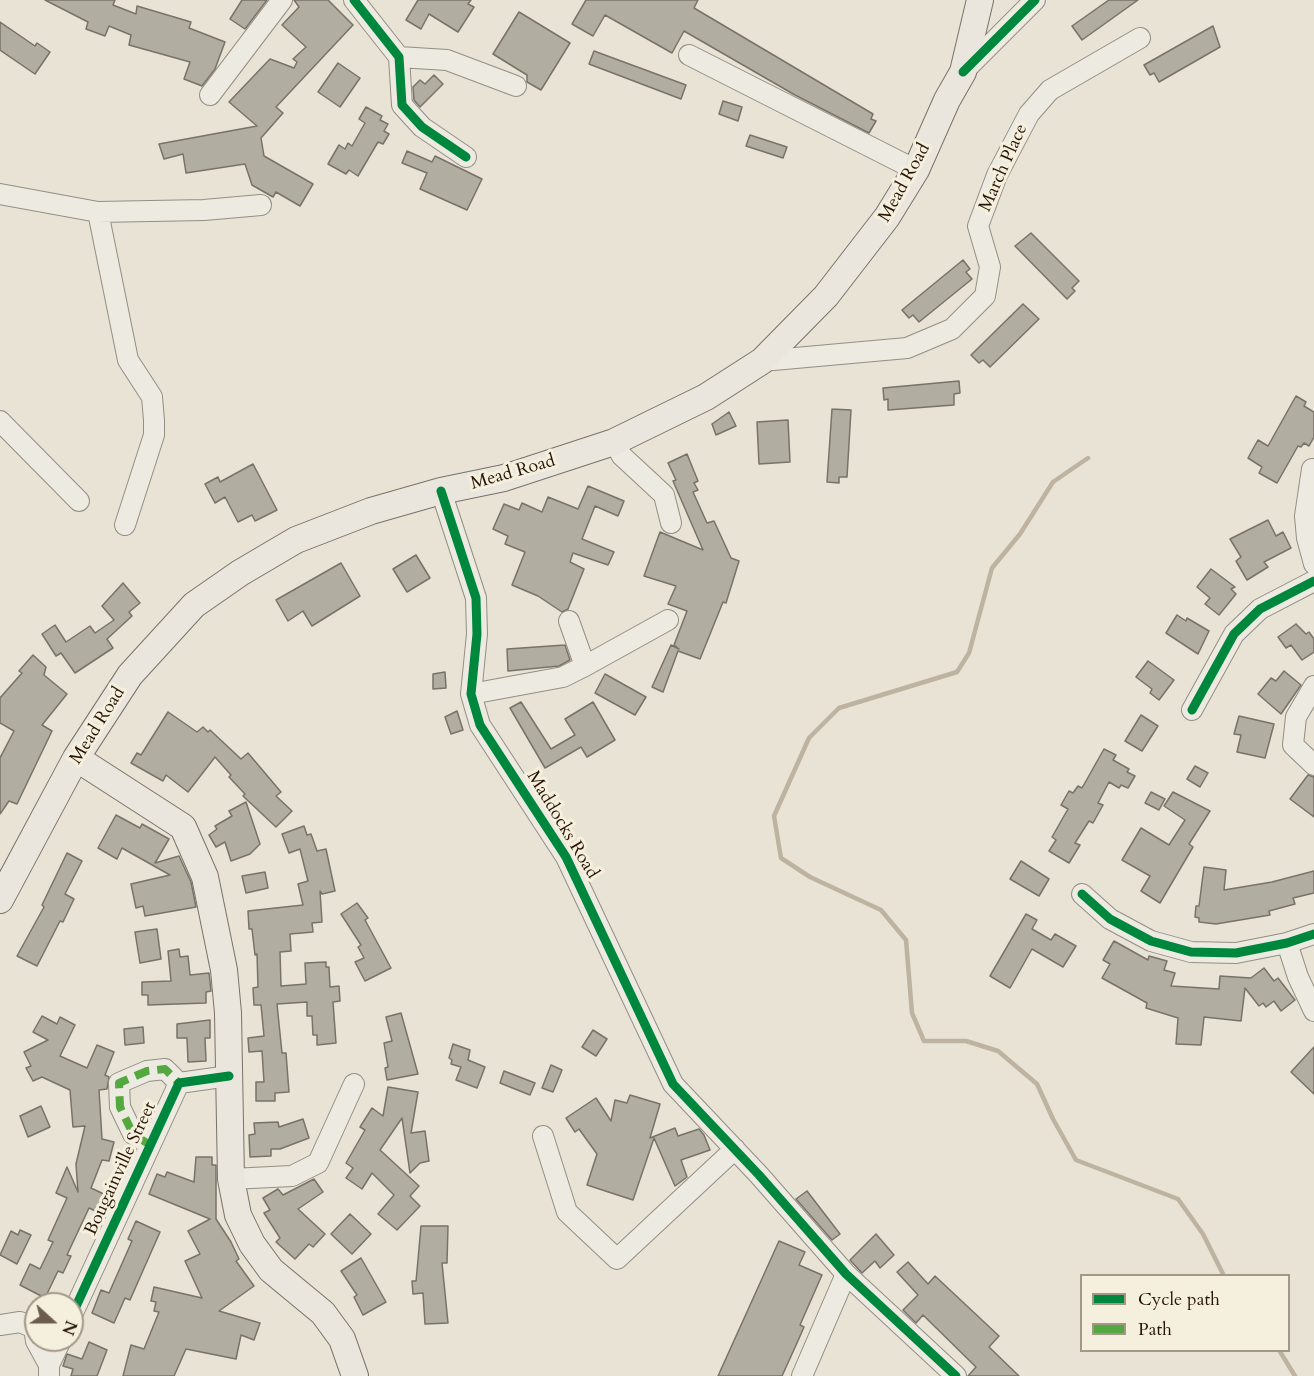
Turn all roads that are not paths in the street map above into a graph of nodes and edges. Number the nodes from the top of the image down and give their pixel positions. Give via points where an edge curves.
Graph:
1 (282, 0) edge
2 (354, 0) edge
3 (980, 0) edge
4 (1035, 0) edge
5 (1140, 38) dead end
6 (689, 55) dead end
7 (399, 57) junction
8 (963, 72) junction
9 (516, 86) dead end
10 (210, 95) dead end
11 (466, 157) dead end
12 (916, 170) junction
13 (0, 194) edge
14 (261, 205) dead end
15 (98, 212) junction
16 (762, 361) junction
17 (0, 421) edge
18 (615, 442) junction
19 (1312, 470) dead end
20 (441, 492) junction
21 (79, 501) dead end
22 (671, 523) dead end
23 (125, 525) dead end
24 (1314, 564) edge
25 (1314, 581) edge
26 (668, 620) dead end
27 (569, 621) dead end
28 (585, 666) junction
29 (1314, 686) edge
30 (471, 694) junction
31 (1192, 710) dead end
32 (76, 758) junction
33 (1314, 765) edge
34 (1082, 894) dead end
35 (0, 900) edge
36 (1314, 934) edge
37 (1287, 943) junction
38 (1314, 1011) edge
39 (229, 1076) junction
40 (179, 1083) junction
41 (354, 1084) dead end
42 (543, 1136) dead end
43 (150, 1145) junction
44 (735, 1149) junction
45 (231, 1179) junction
46 (846, 1274) junction
47 (83, 1292) edge
48 (0, 1325) edge
49 (56, 1352) edge
50 (49, 1370) edge
51 (355, 1376) edge
52 (802, 1376) edge
53 (956, 1376) edge

1 - 10 street
2 - 7 street
3 - 8 main road, Mead Road
4 - 8 street
5 - 16 street, March Place via 1050,90 1029,114 997,175 978,226 990,267 985,296 952,329 907,348
6 - 12 street
7 - 9 street via 447,60
7 - 11 street via 402,105 422,127
8 - 12 main road, Mead Road
12 - 16 main road, Mead Road via 864,250 826,296
13 - 15 street
14 - 15 street
15 - 23 street via 128,360 152,397 154,420 153,435
16 - 18 main road, Mead Road via 706,397
17 - 21 street
18 - 20 main road, Mead Road via 504,478
18 - 22 street via 622,456 664,495
19 - 24 street via 1305,516
20 - 30 street, Maddocks Road via 476,598
20 - 32 main road, Mead Road via 371,511 296,540 194,605 130,675
25 - 31 street via 1260,609 1234,634
26 - 28 street
27 - 28 street
28 - 30 street via 563,677
29 - 33 street via 1296,717 1293,745
30 - 44 street, Maddocks Road via 480,725 567,857 673,1084
32 - 35 main road, Mead Road
32 - 39 main road via 183,827 206,877 224,970
34 - 37 street via 1110,919 1151,941 1191,952 1236,953
36 - 37 street
37 - 38 street
39 - 40 street
39 - 45 main road
40 - 43 street, Bougainville Street
40 - 43 street, Bougainville Street via 165,1069 147,1071 119,1083 120,1107 133,1134
41 - 45 street via 318,1163 292,1176
42 - 44 street via 567,1212 617,1259
43 - 47 street, Bougainville Street
44 - 46 street, Maddocks Road
45 - 51 main road via 238,1215 252,1244 271,1270 323,1313 342,1339
46 - 52 street
46 - 53 street, Maddocks Road
48 - 50 street via 20,1322 34,1328
49 - 50 street

